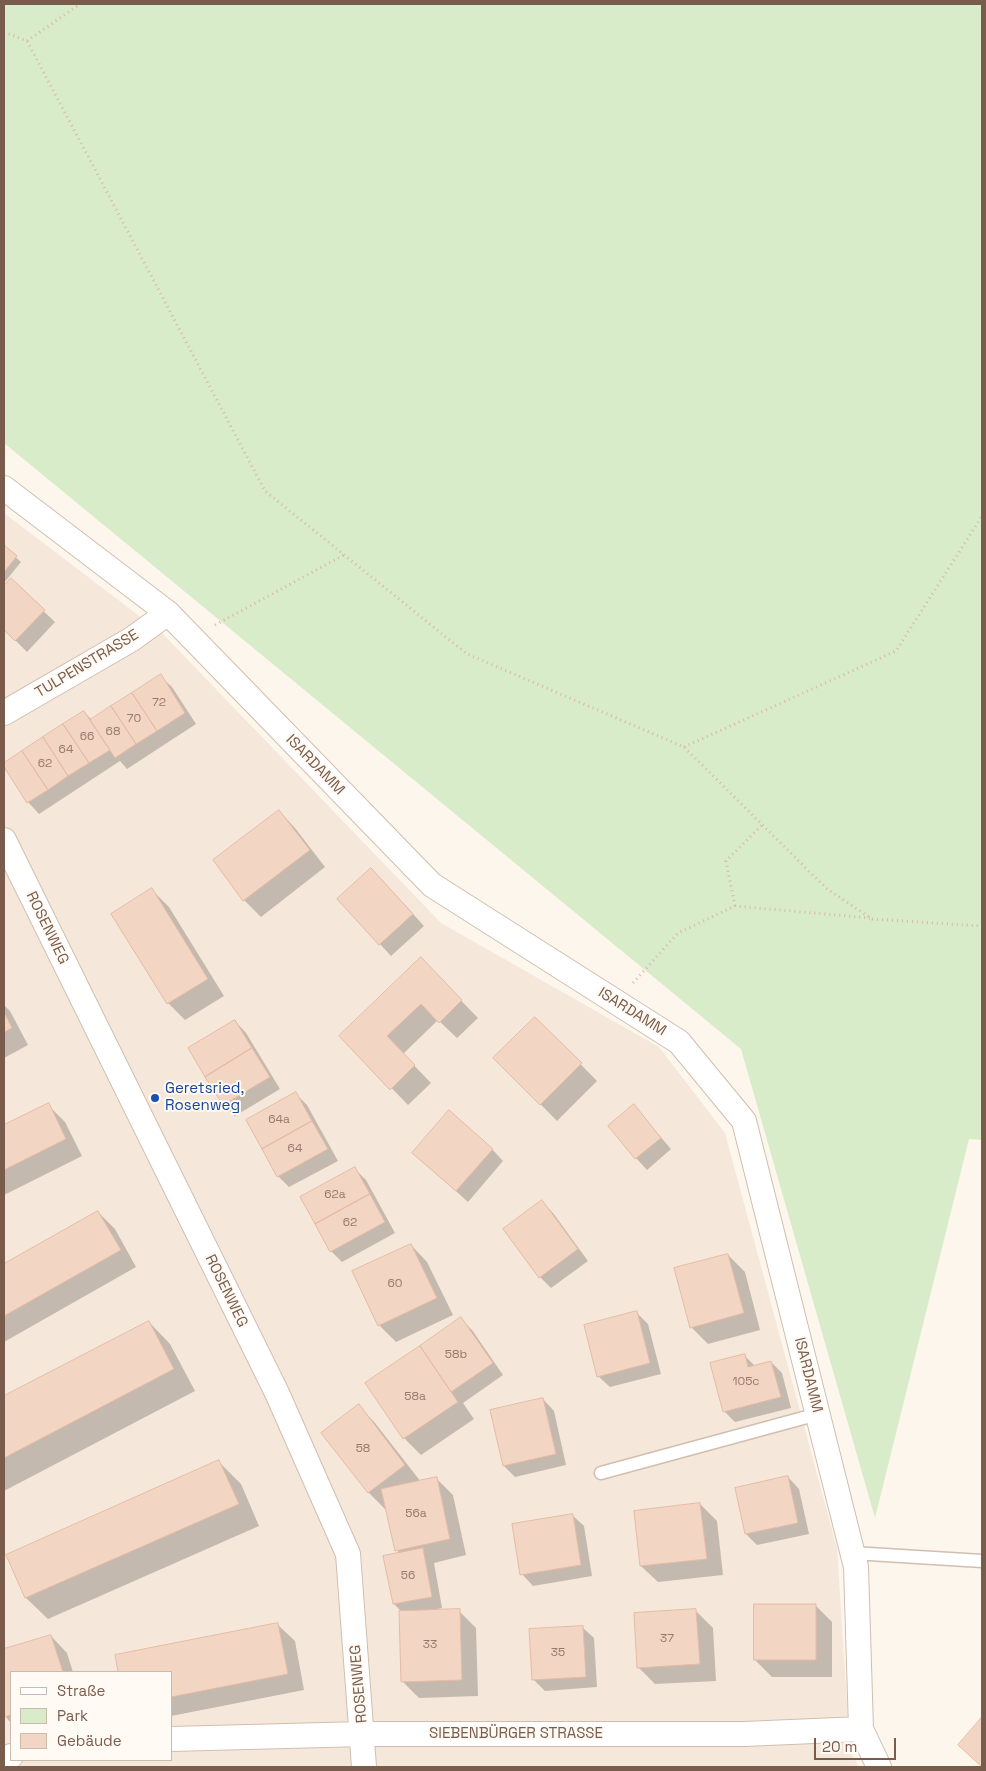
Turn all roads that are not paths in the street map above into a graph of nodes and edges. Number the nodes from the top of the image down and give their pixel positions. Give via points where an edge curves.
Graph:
1 (4, 488) edge
2 (168, 613) junction
3 (4, 713) edge
4 (4, 840) edge
5 (818, 1414) junction
6 (600, 1473) dead end
7 (853, 1553) junction
8 (982, 1561) edge
9 (861, 1730) junction
10 (363, 1734) junction
11 (172, 1739) edge
12 (364, 1767) edge
13 (879, 1767) edge

1 - 2 street, ISARDAMM
2 - 3 street, TULPENSTRASSE via 132,639
2 - 5 street, ISARDAMM via 432,886 679,1042 744,1120
4 - 10 street, ROSENWEG via 277,1393 348,1554
5 - 6 lane
5 - 7 street, ISARDAMM
7 - 8 lane
7 - 9 street, ISARDAMM
9 - 10 street, SIEBENBÜRGER STRASSE via 744,1734
9 - 13 street, ISARDAMM
10 - 11 street, SIEBENBÜRGER STRASSE
10 - 12 street, ROSENWEG

